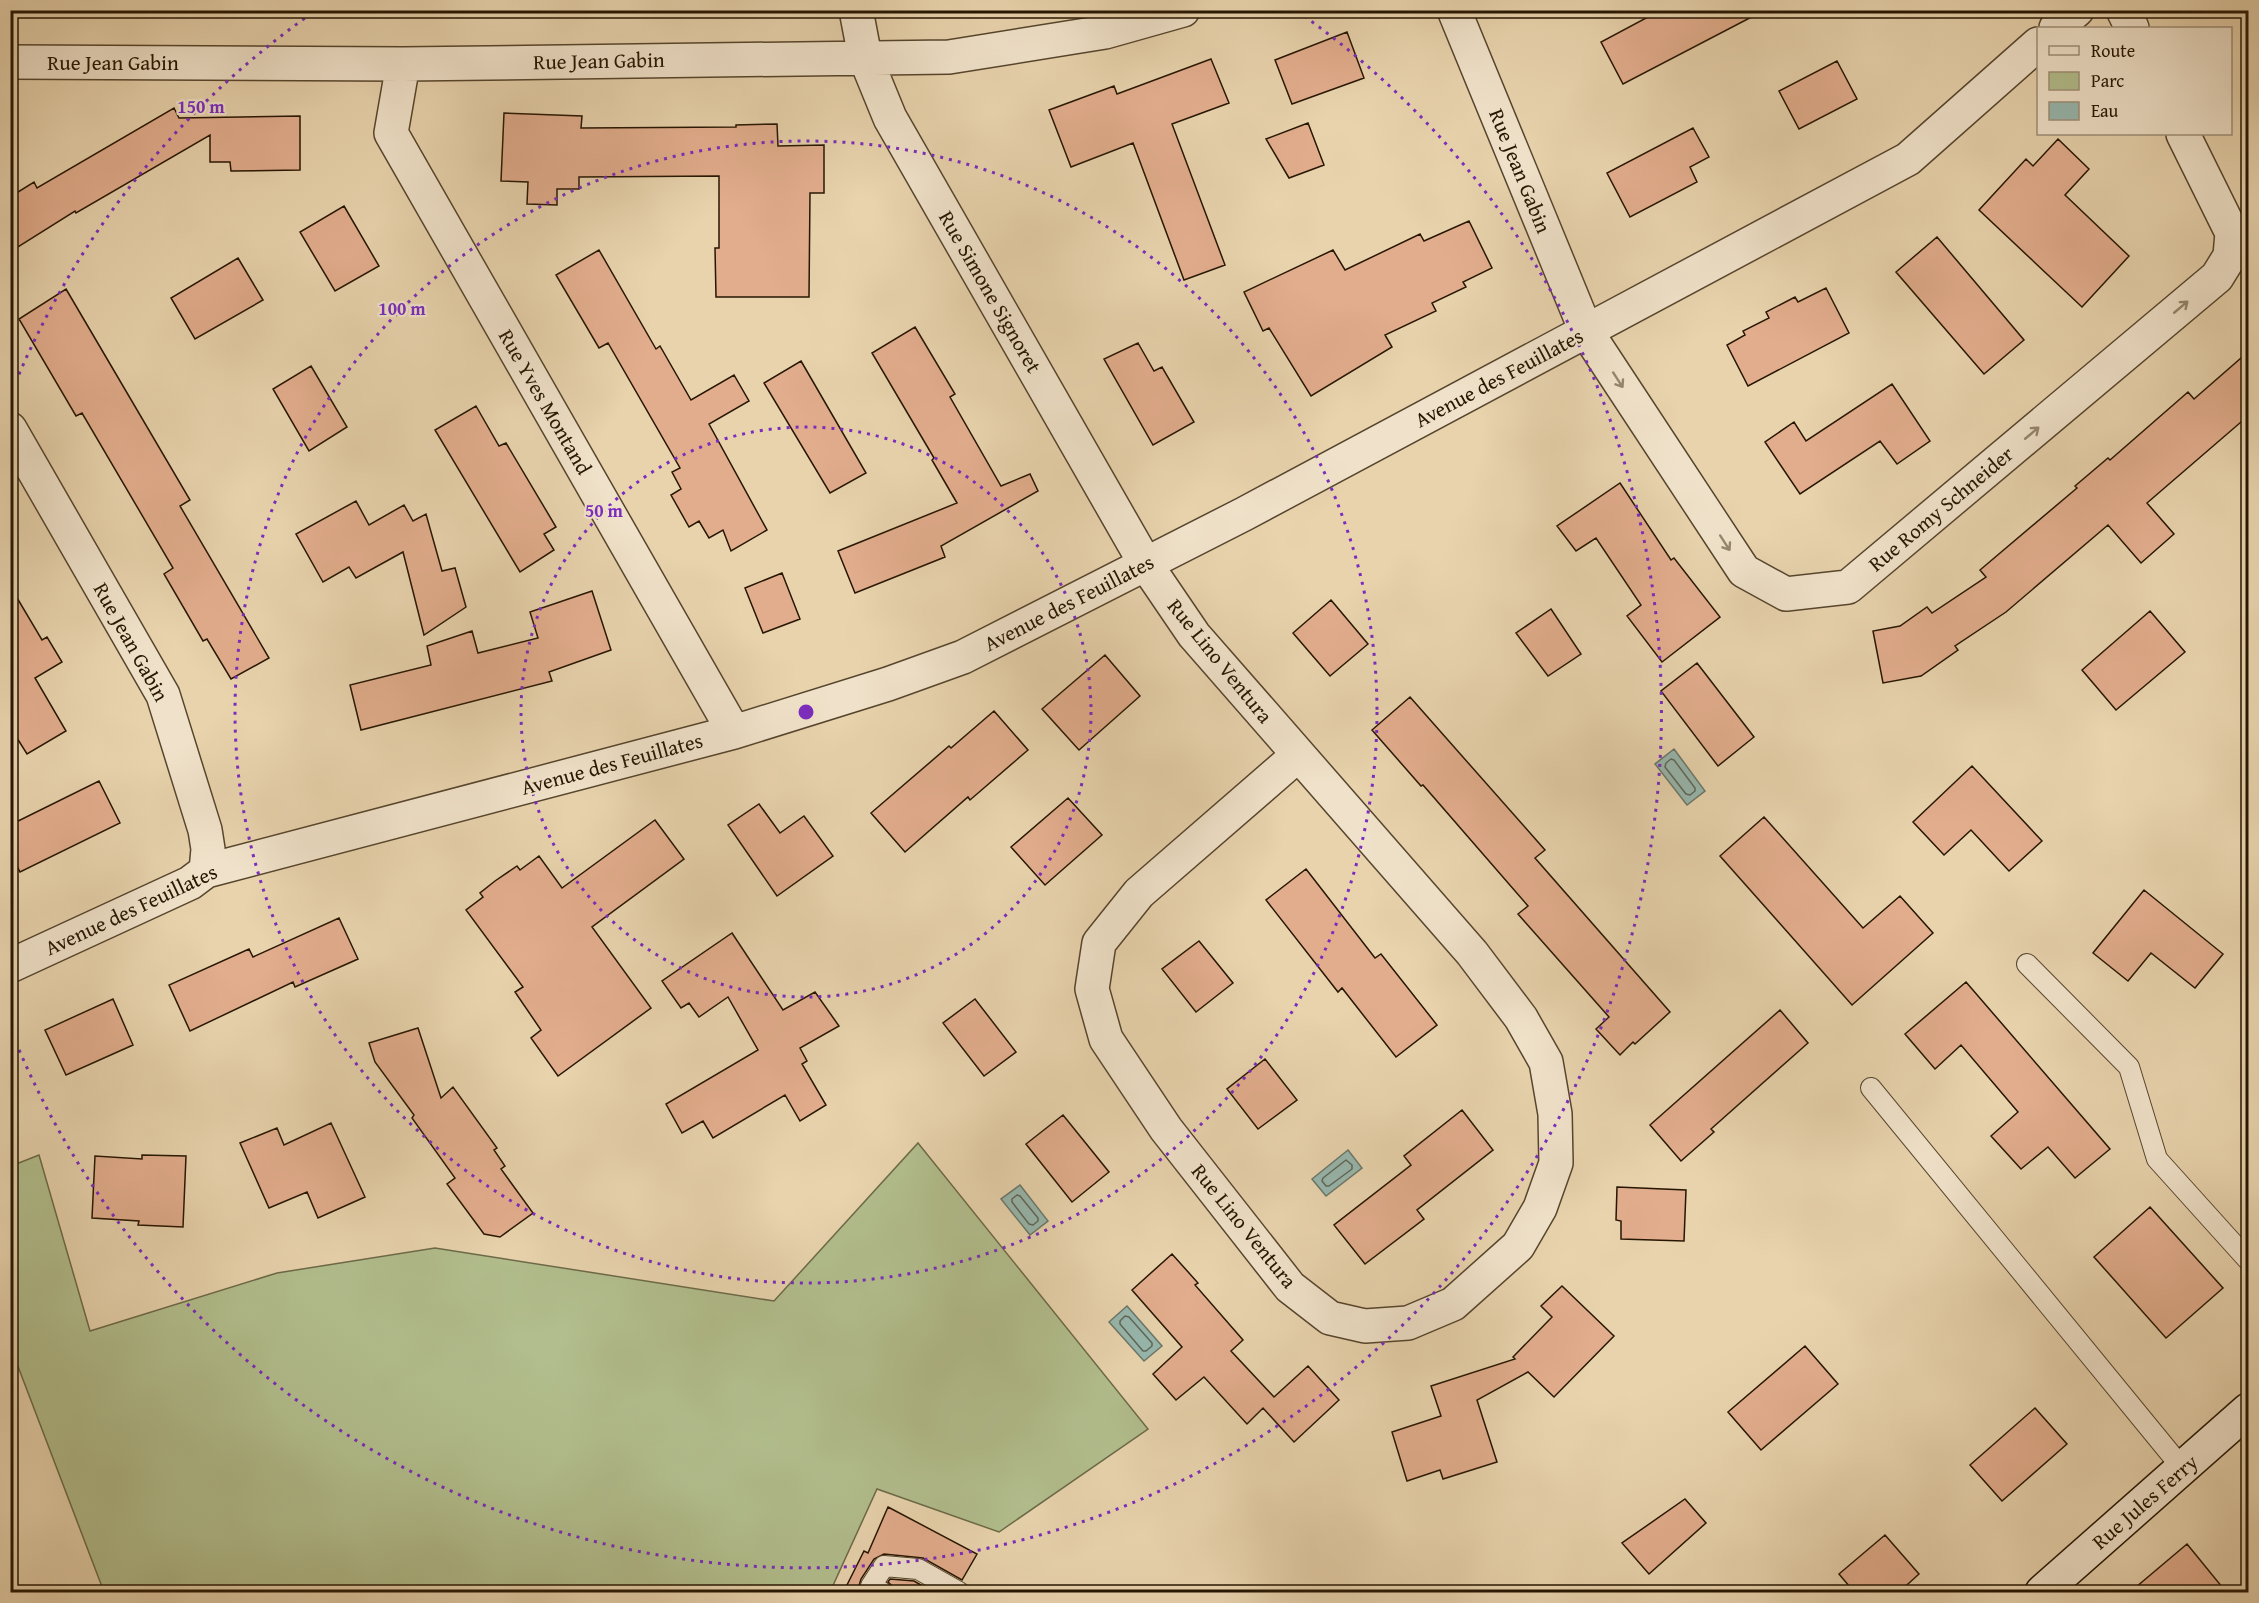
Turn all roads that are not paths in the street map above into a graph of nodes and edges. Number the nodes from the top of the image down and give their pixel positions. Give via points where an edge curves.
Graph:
1 (856, 10) edge
2 (1183, 10) edge
3 (1454, 10) edge
4 (2077, 10) edge
5 (2123, 10) edge
6 (2057, 27) edge
7 (2132, 27) edge
8 (2037, 45) edge
9 (865, 57) junction
10 (10, 62) edge
11 (403, 64) junction
12 (2184, 135) edge
13 (2240, 237) edge
14 (1586, 331) junction
15 (10, 429) edge
16 (1146, 563) junction
17 (734, 732) junction
18 (1298, 755) junction
19 (206, 871) junction
20 (2027, 964) dead end
21 (10, 966) edge
22 (1871, 1088) dead end
23 (2248, 1260) edge
24 (2248, 1410) edge
25 (2183, 1469) junction
26 (882, 1593) edge
27 (959, 1593) edge
28 (2042, 1593) edge

1 - 9 street, Rue Simone Signoret
2 - 9 street, Rue Jean Gabin via 1105,32 949,57
3 - 14 street, Rue Jean Gabin
4 - 6 street
5 - 7 street
8 - 14 street, Avenue des Feuillates via 1908,159
9 - 11 street, Rue Jean Gabin
9 - 16 street, Rue Simone Signoret via 890,118
10 - 11 street, Rue Jean Gabin
11 - 17 street, Rue Yves Montand via 391,133
12 - 13 street, Rue Romy Schneider
14 -> 13 street, Rue Romy Schneider via 1744,572 1786,594 1848,587 2217,277
14 - 16 street, Avenue des Feuillates
15 - 19 street, Rue Jean Gabin via 163,695 205,830
16 - 17 street, Avenue des Feuillates via 963,657
16 - 18 street, Rue Lino Ventura via 1194,635
17 - 19 street, Avenue des Feuillates
18 - 18 street, Rue Lino Ventura via 1472,953 1521,1018 1545,1062 1555,1114 1556,1163 1540,1208 1518,1246 1453,1304 1408,1323 1365,1326 1330,1317 1290,1287 1152,1109 1106,1039 1092,989 1099,943 1139,893
19 - 21 street, Avenue des Feuillates via 190,883
20 - 23 lane via 2129,1067 2157,1159
22 - 25 lane
24 - 25 street, Rue Jules Ferry
25 - 28 street, Rue Jules Ferry
26 - 27 lane via 871,1586 885,1566 918,1569

